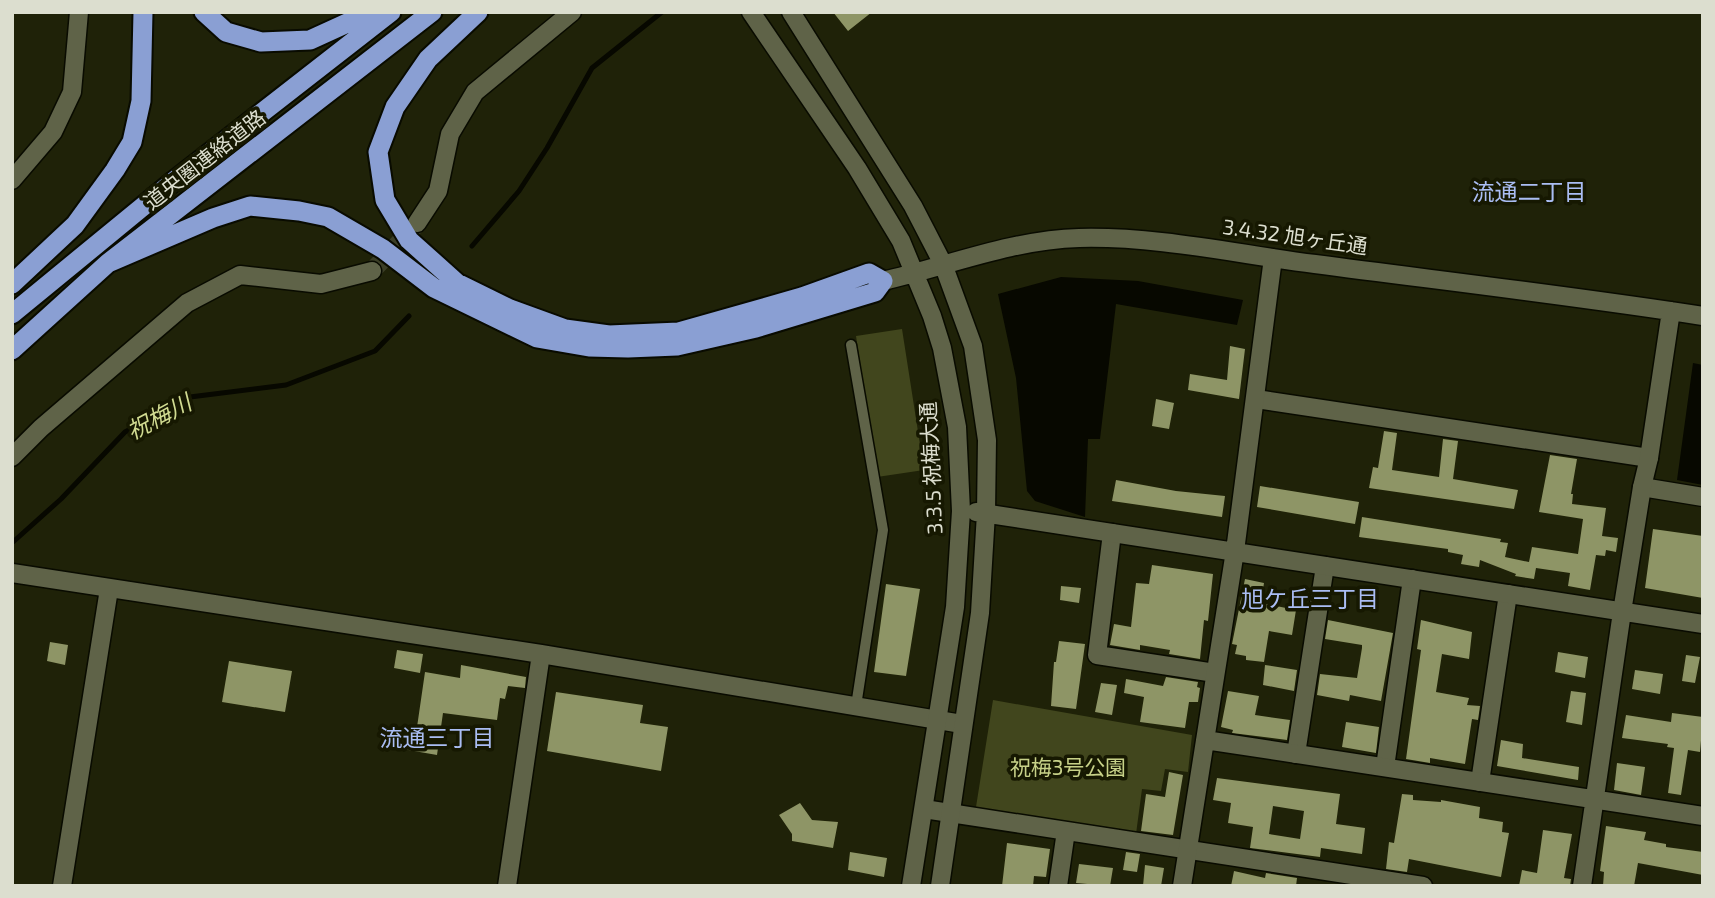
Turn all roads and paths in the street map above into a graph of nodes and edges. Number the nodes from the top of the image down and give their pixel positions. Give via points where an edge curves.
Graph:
1 (79, 12) edge
2 (144, 12) edge
3 (204, 12) edge
4 (366, 12) edge
5 (391, 12) edge
6 (432, 12) edge
7 (478, 12) edge
8 (572, 12) edge
9 (751, 12) edge
10 (791, 12) edge
11 (12, 180) edge
12 (417, 223) tunnel mouth
13 (1273, 258) junction
14 (108, 263) junction
15 (943, 264) junction
16 (372, 271) tunnel mouth
17 (915, 274) junction
18 (883, 281) junction
19 (12, 284) edge
20 (1671, 311) junction
21 (12, 314) edge
22 (1703, 316) edge
23 (851, 345) dead end
24 (12, 350) edge
25 (1256, 399) junction
26 (12, 457) edge
27 (1649, 458) junction
28 (1642, 487) junction
29 (1703, 497) edge
30 (961, 511) junction
31 (986, 513) junction
32 (1112, 533) junction
33 (1235, 551) junction
34 (1325, 566) junction
35 (12, 573) edge
36 (1412, 579) junction
37 (109, 589) junction
38 (1508, 594) junction
39 (1622, 612) junction
40 (1703, 624) edge
41 (541, 654) junction
42 (1215, 673) junction
43 (856, 706) junction
44 (936, 719) junction
45 (962, 724) junction
46 (1205, 740) junction
47 (1296, 754) junction
48 (1385, 767) junction
49 (1480, 782) junction
50 (1595, 799) junction
51 (924, 809) junction
52 (951, 814) junction
53 (1703, 816) edge
54 (1066, 831) junction
55 (1188, 850) junction
56 (62, 886) edge
57 (507, 886) edge
58 (911, 886) edge
59 (940, 886) edge
60 (1058, 886) edge
61 (1182, 886) edge
62 (1423, 886) edge
63 (1582, 886) edge

1 - 11 street via 72,92 53,132
2 - 19 highway via 141,101 132,142 75,225
3 - 4 highway via 226,32 261,42 310,40
5 - 21 highway, 道央圏連絡道路
6 - 14 highway, 道央圏連絡道路
7 - 18 highway via 428,59 394,107 378,152 385,200 409,240 457,283 510,310 565,329 609,335 679,332 869,273
8 - 12 street via 475,92 450,134 438,191
9 - 17 street, 3.3.5 祝梅大通 via 857,168 901,241
10 - 15 street via 913,206
13 - 15 street, 3.4.32 旭ヶ丘通 via 1163,240 1077,238
13 - 20 street, 3.4.32 旭ヶ丘通
13 - 25 street
14 - 18 highway via 250,206 299,211 328,217 383,249 434,288 537,338 628,348 677,346 756,328 875,292
14 - 24 highway, 道央圏連絡道路
15 - 17 street, 3.4.32 旭ヶ丘通
15 - 31 street via 973,346 987,440
16 - 26 street via 321,284 240,275 187,303
17 - 18 street, 3.4.32 旭ヶ丘通
17 - 30 street, 3.3.5 祝梅大通 via 942,348 957,427
20 - 22 street, 3.4.32 旭ヶ丘通
20 - 27 street
23 - 43 lane via 883,530
25 - 27 street
25 - 33 street
27 - 28 street
28 - 29 street
28 - 39 street
30 - 31 street
30 - 44 street, 3.3.5 祝梅大通 via 955,607
31 - 32 street
31 - 45 street via 980,613
32 - 33 street
32 - 42 street via 1097,655
33 - 34 street
33 - 42 street
34 - 36 street
34 - 47 street
35 - 37 street
36 - 38 street
36 - 48 street
37 - 41 street
37 - 56 street
38 - 39 street
38 - 49 street
39 - 40 street
39 - 50 street
41 - 43 street
41 - 57 street
42 - 46 street
43 - 44 street
44 - 45 street
44 - 51 street, 3.3.5 祝梅大通
45 - 52 street
46 - 47 street
46 - 55 street
47 - 48 street
48 - 49 street
49 - 50 street
50 - 53 street
50 - 63 street
51 - 52 street
51 - 58 street, 3.3.5 祝梅大通
52 - 54 street
52 - 59 street
54 - 55 street
54 - 60 street
55 - 61 street
55 - 62 street

